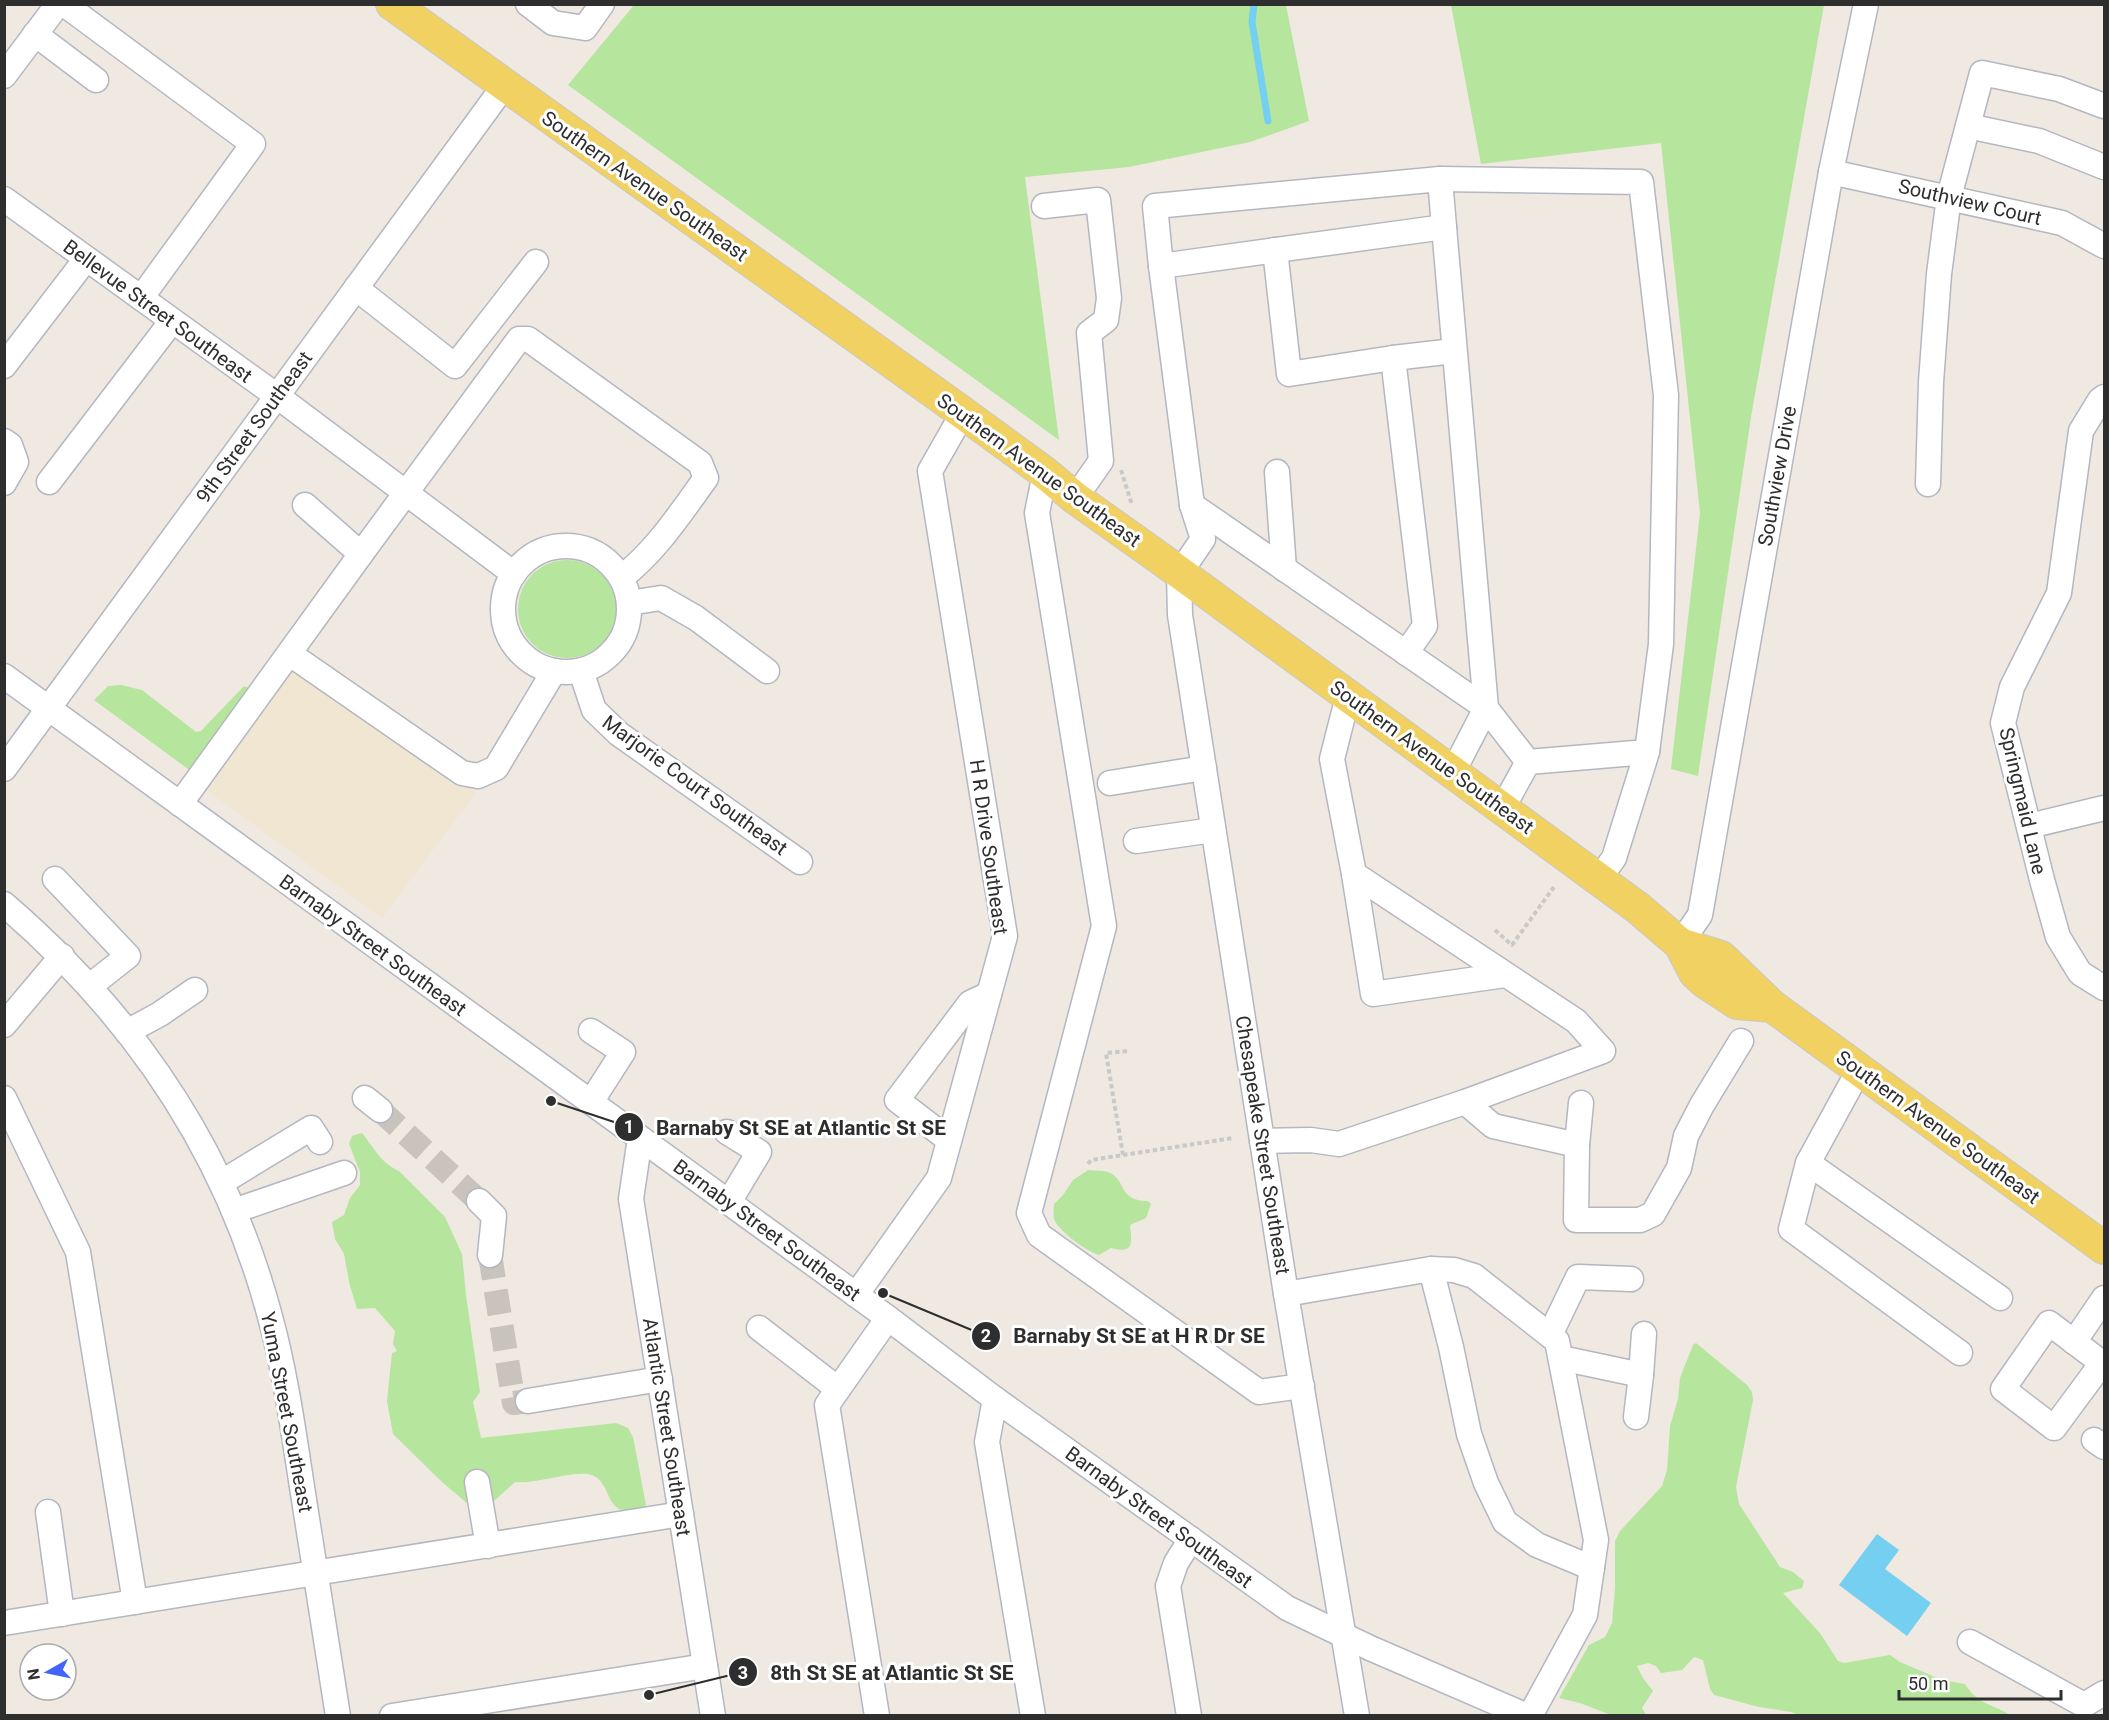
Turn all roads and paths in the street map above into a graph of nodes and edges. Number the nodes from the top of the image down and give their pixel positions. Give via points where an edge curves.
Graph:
1 (528, 4) edge
2 (602, 4) edge
3 (1866, 4) edge
4 (57, 5) edge
5 (397, 6) edge
6 (35, 34) junction
7 (4, 76) edge
8 (96, 80) dead end
9 (504, 86) junction
10 (2104, 106) edge
11 (1968, 126) junction
12 (2104, 167) edge
13 (1831, 172) junction
14 (1440, 179) junction
15 (1949, 197) junction
16 (4, 199) edge
17 (1044, 206) dead end
18 (1444, 226) junction
19 (2104, 246) edge
20 (1275, 250) junction
21 (86, 259) junction
22 (536, 262) dead end
23 (1161, 266) junction
24 (356, 288) junction
25 (141, 298) junction
26 (172, 321) junction
27 (1454, 351) junction
28 (1394, 358) junction
29 (4, 366) edge
30 (277, 396) junction
31 (2104, 397) edge
32 (963, 413) junction
33 (4, 441) edge
34 (1277, 472) dead end
35 (1045, 473) junction
36 (49, 482) dead end
37 (4, 483) edge
38 (1928, 484) dead end
39 (406, 493) junction
40 (1075, 498) junction
41 (305, 505) dead end
42 (1191, 505) junction
43 (361, 554) junction
44 (1284, 569) junction
45 (514, 573) junction
46 (1179, 574) junction
47 (621, 578) junction
48 (629, 603) junction
49 (1406, 653) junction
50 (290, 654) junction
51 (581, 671) junction
52 (767, 671) dead end
53 (554, 672) junction
54 (4, 676) edge
55 (1348, 696) junction
56 (49, 708) junction
57 (1486, 708) junction
58 (1647, 752) junction
59 (1528, 762) junction
60 (1204, 768) junction
61 (4, 769) edge
62 (1453, 772) junction
63 (1110, 783) dead end
64 (180, 804) junction
65 (2104, 808) edge
66 (1502, 809) junction
67 (2028, 826) junction
68 (1213, 830) junction
69 (1136, 841) dead end
70 (800, 862) dead end
71 (1354, 874) junction
72 (54, 879) dead end
73 (1599, 879) junction
74 (1554, 887) dead end
75 (4, 904) edge
76 (1495, 930) dead end
77 (1680, 944) junction
78 (62, 956) junction
79 (1505, 975) junction
80 (90, 986) junction
81 (2104, 988) edge
82 (195, 990) dead end
83 (989, 994) junction
84 (4, 1025) edge
85 (591, 1031) dead end
86 (128, 1032) junction
87 (1741, 1041) dead end
88 (1129, 1051) dead end
89 (1859, 1070) junction
90 (4, 1098) edge
91 (591, 1102) junction
92 (1465, 1102) junction
93 (1581, 1103) dead end
94 (727, 1132) dead end
95 (640, 1138) junction
96 (1233, 1138) dead end
97 (950, 1140) junction
98 (1262, 1141) junction
99 (320, 1142) dead end
100 (1577, 1145) junction
101 (1123, 1155) junction
102 (1808, 1162) junction
103 (1088, 1164) dead end
104 (344, 1173) dead end
105 (222, 1182) junction
106 (479, 1201) tunnel mouth
107 (729, 1202) junction
108 (234, 1210) junction
109 (2104, 1248) edge
110 (490, 1255) tunnel mouth
111 (1431, 1269) junction
112 (1631, 1280) dead end
113 (1286, 1294) junction
114 (856, 1295) junction
115 (2000, 1298) dead end
116 (2104, 1298) edge
117 (888, 1318) junction
118 (759, 1328) dead end
119 (1644, 1334) dead end
120 (2074, 1342) dead end
121 (1556, 1345) junction
122 (1960, 1353) dead end
123 (1641, 1375) junction
124 (660, 1379) junction
125 (1302, 1386) junction
126 (838, 1389) junction
127 (995, 1399) junction
128 (528, 1401) dead end
129 (1636, 1417) dead end
130 (477, 1482) dead end
131 (48, 1512) dead end
132 (681, 1514) junction
133 (1191, 1539) junction
134 (488, 1546) junction
135 (1592, 1568) junction
136 (316, 1574) junction
137 (135, 1602) junction
138 (62, 1614) junction
139 (4, 1623) edge
140 (1345, 1636) junction
141 (1970, 1642) dead end
142 (705, 1666) junction
143 (2104, 1693) edge
144 (521, 1705) edge
145 (1520, 1714) edge
146 (338, 1716) edge
147 (392, 1716) edge
148 (712, 1716) edge
149 (877, 1716) edge
150 (1033, 1716) edge
151 (1189, 1716) edge
152 (1357, 1716) edge

1 - 2 street via 553,22 585,28
3 - 13 street, Southview Drive
4 - 6 street
4 - 25 street via 253,144
5 - 9 main road, Southern Avenue Southeast
6 - 7 street
6 - 8 street
9 - 24 street, 9th Street Southeast
9 - 32 main road, Southern Avenue Southeast
10 - 11 street via 2059,89 1982,73
11 - 12 street via 2039,141
11 - 15 street
13 - 15 street, Southview Court
13 - 77 street, Southview Drive via 1700,915
14 - 18 street
14 - 23 street via 1155,206
14 - 58 street via 1641,182 1666,395 1661,644
15 - 19 street, Southview Court via 2062,223
15 - 38 street via 1939,274
16 - 21 street, Bellevue Street Southeast
17 - 40 street via 1098,200 1109,298 1106,320 1089,333 1101,461
18 - 20 street
18 - 27 street
20 - 23 street
20 - 28 street via 1289,374
21 - 25 street, Bellevue Street Southeast
21 - 29 street
22 - 24 street via 455,366
23 - 42 street
24 - 30 street, 9th Street Southeast
25 - 26 street, Bellevue Street Southeast
26 - 30 street, Bellevue Street Southeast
26 - 36 street
27 - 28 street
27 - 57 street
28 - 49 street via 1425,627
30 - 39 street, Bellevue Street Southeast
30 - 56 street, 9th Street Southeast
31 - 67 street, Springmaid Lane via 2081,431 2059,593 2012,687 2003,723
32 - 35 main road, Southern Avenue Southeast
32 - 83 street, H R Drive Southeast via 930,471 1005,936
33 - 37 street via 10,445 16,462
34 - 44 street
35 - 40 main road, Southern Avenue Southeast
35 - 125 street via 1037,513 1104,926 1029,1213 1039,1235 1259,1392
39 - 43 street
39 - 45 street, Bellevue Street Southeast
39 - 47 street via 519,339 528,339 700,463 706,478 642,562
40 - 46 main road, Southern Avenue Southeast
41 - 43 street
42 - 44 street
42 - 46 street via 1203,539
43 - 50 street
44 - 49 street
45 - 47 street via 531,556 564,546 598,555
45 - 53 street via 503,606 508,634 525,657
46 - 55 main road, Southern Avenue Southeast
46 - 60 street, Chesapeake Street Southeast via 1180,615
47 - 48 street
48 - 51 street via 626,630 618,646 596,665
48 - 52 street via 661,598 696,618
49 - 57 street
50 - 53 street via 462,773 478,776 496,768
50 - 64 street
51 - 53 street
51 - 70 street, Marjorie Court Southeast via 594,710 619,734
54 - 56 street, Barnaby Street Southeast
55 - 62 main road, Southern Avenue Southeast
55 - 71 street via 1332,759
56 - 61 street, 9th Street Southeast
56 - 64 street, Barnaby Street Southeast
57 - 59 street
57 - 62 street
58 - 59 street
58 - 73 street via 1614,858
59 - 66 street
60 - 63 street
60 - 68 street, Chesapeake Street Southeast
62 - 66 main road, Southern Avenue Southeast
64 - 91 street, Barnaby Street Southeast
65 - 67 street
66 - 73 main road, Southern Avenue Southeast
67 - 81 street, Springmaid Lane via 2058,937 2080,973
68 - 69 street
68 - 98 street, Chesapeake Street Southeast
71 - 79 street
71 - 79 street via 1373,994
72 - 80 street via 128,956
73 - 77 main road, Southern Avenue Southeast
74 - 76 path via 1512,945
75 - 78 street, Yuma Street Southeast
77 - 89 main road, Southern Avenue Southeast via 1721,957 1772,1005
78 - 80 street, Yuma Street Southeast
78 - 84 street
79 - 92 street via 1576,1021 1604,1051
80 - 86 street, Yuma Street Southeast
82 - 86 street
83 - 97 street, H R Drive Southeast
83 - 97 street via 970,1003 897,1100
85 - 91 street via 623,1052
86 - 105 street, Yuma Street Southeast via 176,1098
87 - 100 street via 1686,1137 1679,1168 1653,1214 1640,1220 1576,1220
88 - 101 path via 1106,1053
89 - 102 street
89 - 109 main road, Southern Avenue Southeast
90 - 137 street via 78,1252
91 - 95 street, Barnaby Street Southeast
92 - 98 street via 1339,1144
92 - 100 street via 1493,1126
93 - 100 street
94 - 107 street via 759,1152
95 - 107 street, Barnaby Street Southeast
95 - 124 street, Atlantic Street Southeast via 631,1199
96 - 101 path
97 - 114 street, H R Drive Southeast via 939,1178
98 - 113 street, Chesapeake Street Southeast
99 - 105 street via 311,1128
101 - 103 path via 1091,1160
102 - 115 street
102 - 122 street via 1791,1229
104 - 108 street
105 - 108 street, Yuma Street Southeast
106 - 110 street via 494,1216
107 - 114 street, Barnaby Street Southeast
108 - 136 street, Yuma Street Southeast via 256,1267 278,1346
111 - 113 street
111 - 121 street via 1474,1276
111 - 135 street via 1469,1434 1504,1522 1537,1545
112 - 121 street via 1578,1277
113 - 125 street, Chesapeake Street Southeast
114 - 117 street, Barnaby Street Southeast
116 - 120 street
117 - 126 street
117 - 127 street, Barnaby Street Southeast
118 - 126 street
119 - 123 street
121 - 123 street
121 - 135 street via 1596,1540
123 - 129 street
124 - 128 street
124 - 132 street, Atlantic Street Southeast
125 - 140 street, Chesapeake Street Southeast
126 - 149 street via 827,1404
127 - 133 street, Barnaby Street Southeast
127 - 150 street via 987,1442
130 - 134 street
131 - 138 street
132 - 134 street
132 - 142 street, Atlantic Street Southeast
133 - 140 street, Barnaby Street Southeast via 1287,1608
133 - 151 street via 1168,1586
134 - 136 street
135 - 145 street via 1585,1616
136 - 137 street
136 - 146 street, Yuma Street Southeast
137 - 138 street
138 - 139 street
140 - 145 street, Barnaby Street Southeast
140 - 152 street, Chesapeake Street Southeast
141 - 143 street via 2084,1705
142 - 144 street
142 - 148 street, Atlantic Street Southeast
144 - 147 street

